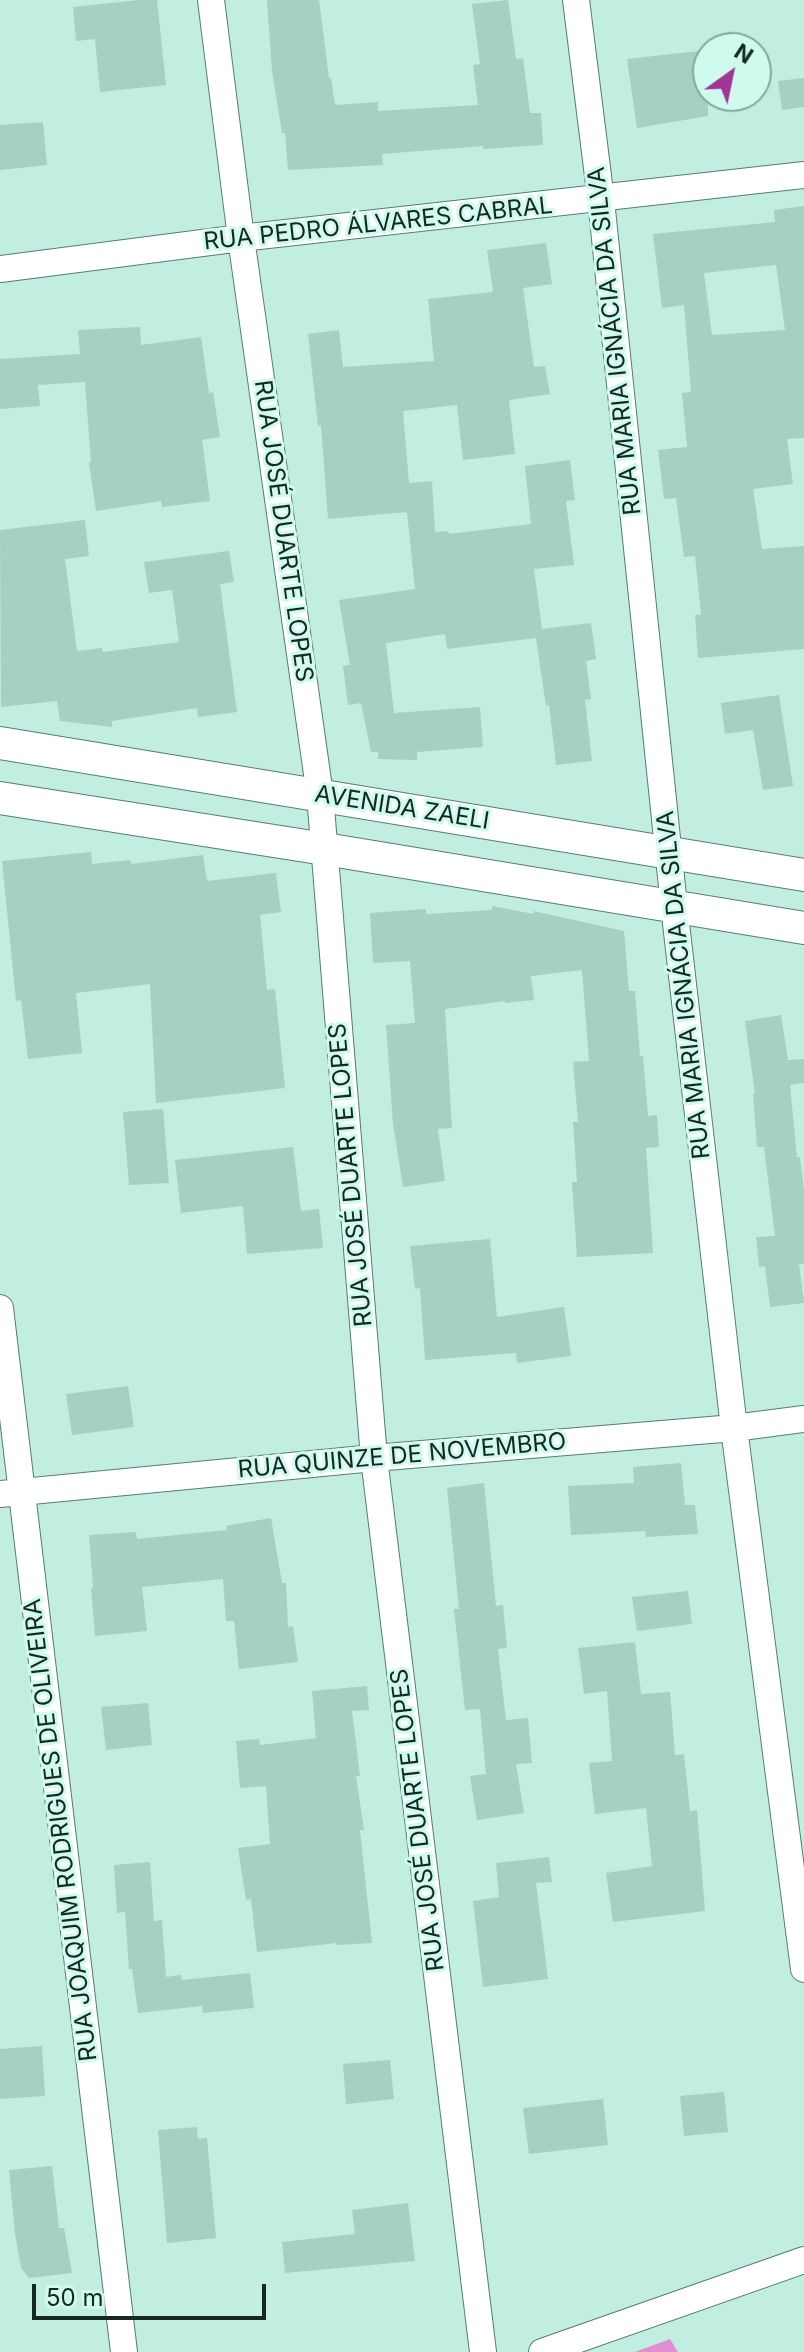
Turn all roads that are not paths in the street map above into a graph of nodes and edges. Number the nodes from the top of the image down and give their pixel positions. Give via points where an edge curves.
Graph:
1 (211, 0) edge
2 (576, 0) edge
3 (804, 175) edge
4 (601, 200) junction
5 (241, 238) junction
6 (0, 269) edge
7 (0, 743) edge
8 (320, 795) junction
9 (0, 798) edge
10 (325, 849) junction
11 (669, 852) junction
12 (804, 875) edge
13 (674, 906) junction
14 (804, 928) edge
15 (0, 1308) edge
16 (804, 1419) edge
17 (734, 1428) junction
18 (374, 1458) junction
19 (10, 1492) edge
20 (804, 1969) edge
21 (804, 2260) edge
22 (124, 2352) edge
23 (483, 2352) edge
24 (542, 2352) edge

1 - 5 street, RUA JOSÉ DUARTE LOPES
2 - 4 street, RUA MARIA IGNÁCIA DA SILVA
3 - 4 street, RUA PEDRO ÁLVARES CABRAL
4 - 5 street, RUA PEDRO ÁLVARES CABRAL
4 - 11 street, RUA MARIA IGNÁCIA DA SILVA
5 - 6 street, RUA PEDRO ÁLVARES CABRAL
5 - 8 street, RUA JOSÉ DUARTE LOPES
7 - 8 street, AVENIDA ZAELI
8 - 10 street, RUA JOSÉ DUARTE LOPES
8 - 11 street, AVENIDA ZAELI
9 - 10 street
10 - 13 street
10 - 18 street, RUA JOSÉ DUARTE LOPES
11 - 12 street, AVENIDA ZAELI
11 - 13 street, RUA MARIA IGNÁCIA DA SILVA
13 - 14 street
13 - 17 street, RUA MARIA IGNÁCIA DA SILVA
15 - 19 street, RUA JOAQUIM RODRIGUES DE OLIVEIRA
16 - 17 street, RUA QUINZE DE NOVEMBRO
17 - 18 street, RUA QUINZE DE NOVEMBRO
17 - 20 street, RUA MARIA IGNÁCIA DA SILVA
18 - 19 street, RUA QUINZE DE NOVEMBRO
18 - 23 street, RUA JOSÉ DUARTE LOPES
19 - 22 street, RUA JOAQUIM RODRIGUES DE OLIVEIRA
21 - 24 street

